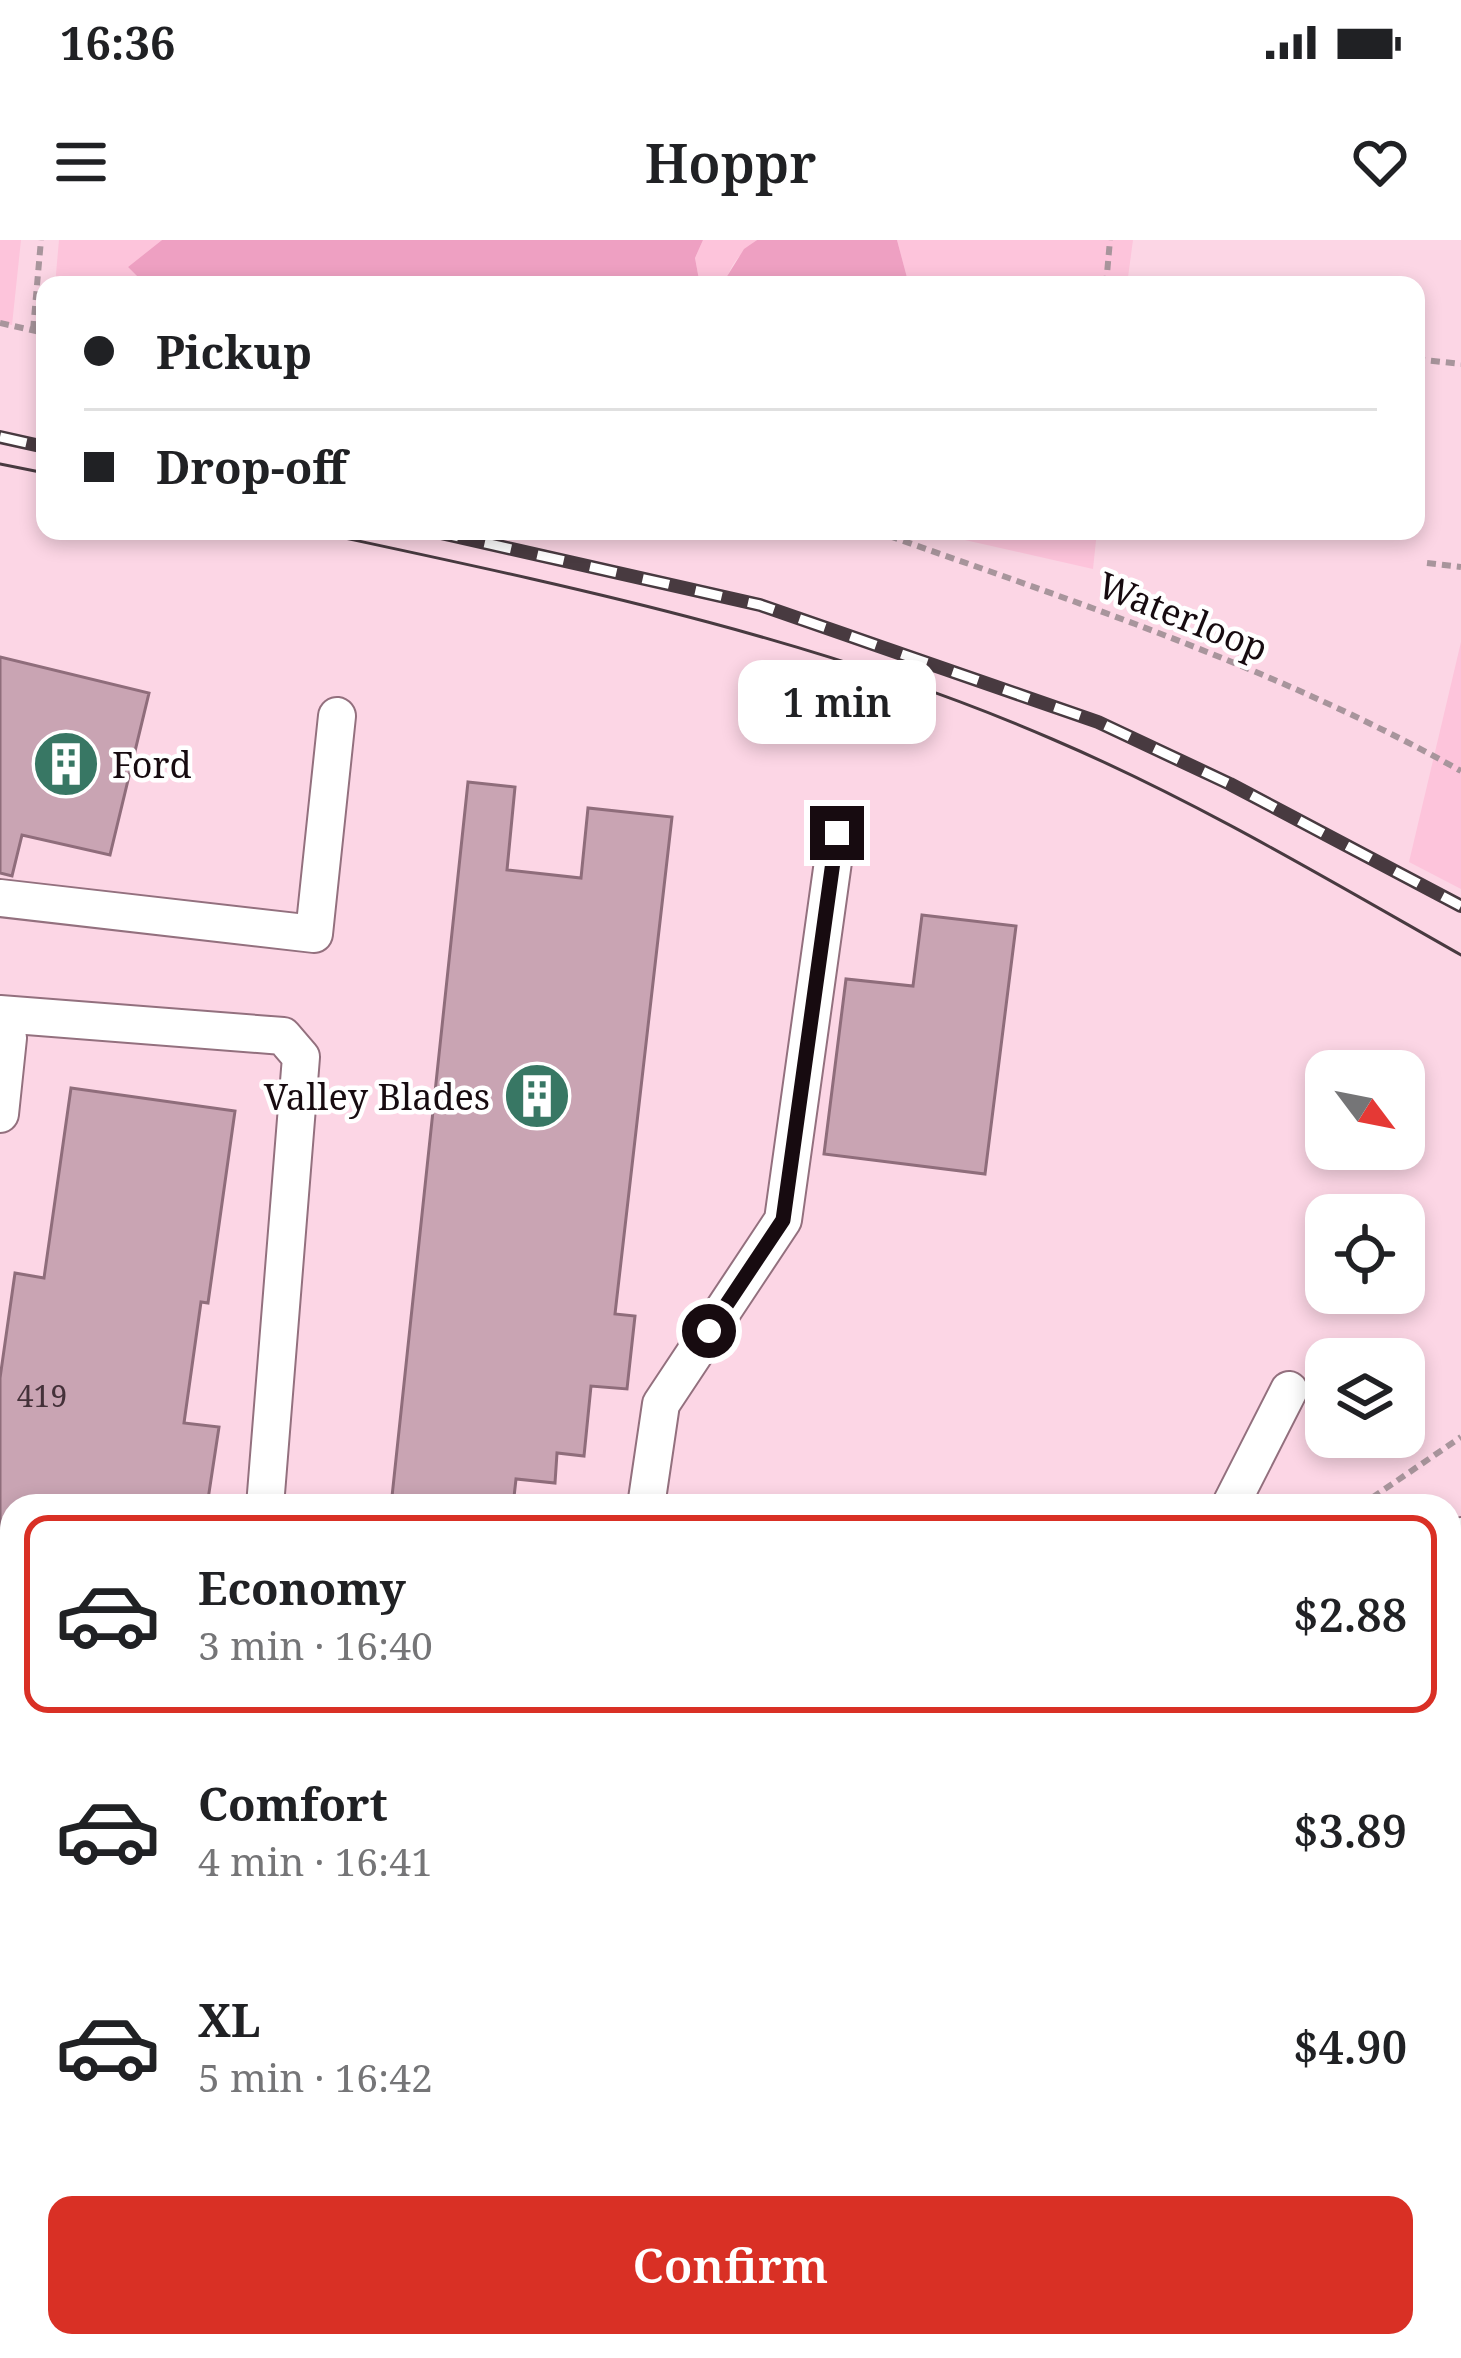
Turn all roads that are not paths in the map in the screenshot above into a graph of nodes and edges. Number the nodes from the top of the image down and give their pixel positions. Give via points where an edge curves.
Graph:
1 (337, 716) dead end
2 (837, 833) dead end
3 (0, 898) edge
4 (0, 1015) edge
5 (0, 1027) edge
6 (0, 1114) edge
7 (1289, 1390) dead end
8 (266, 1494) edge
9 (648, 1494) edge
10 (1236, 1494) edge

1 - 3 street via 314,934
2 - 9 street via 783,1220 662,1404
4 - 8 street via 283,1036 301,1058
5 - 6 street via 8,1038
7 - 10 street

